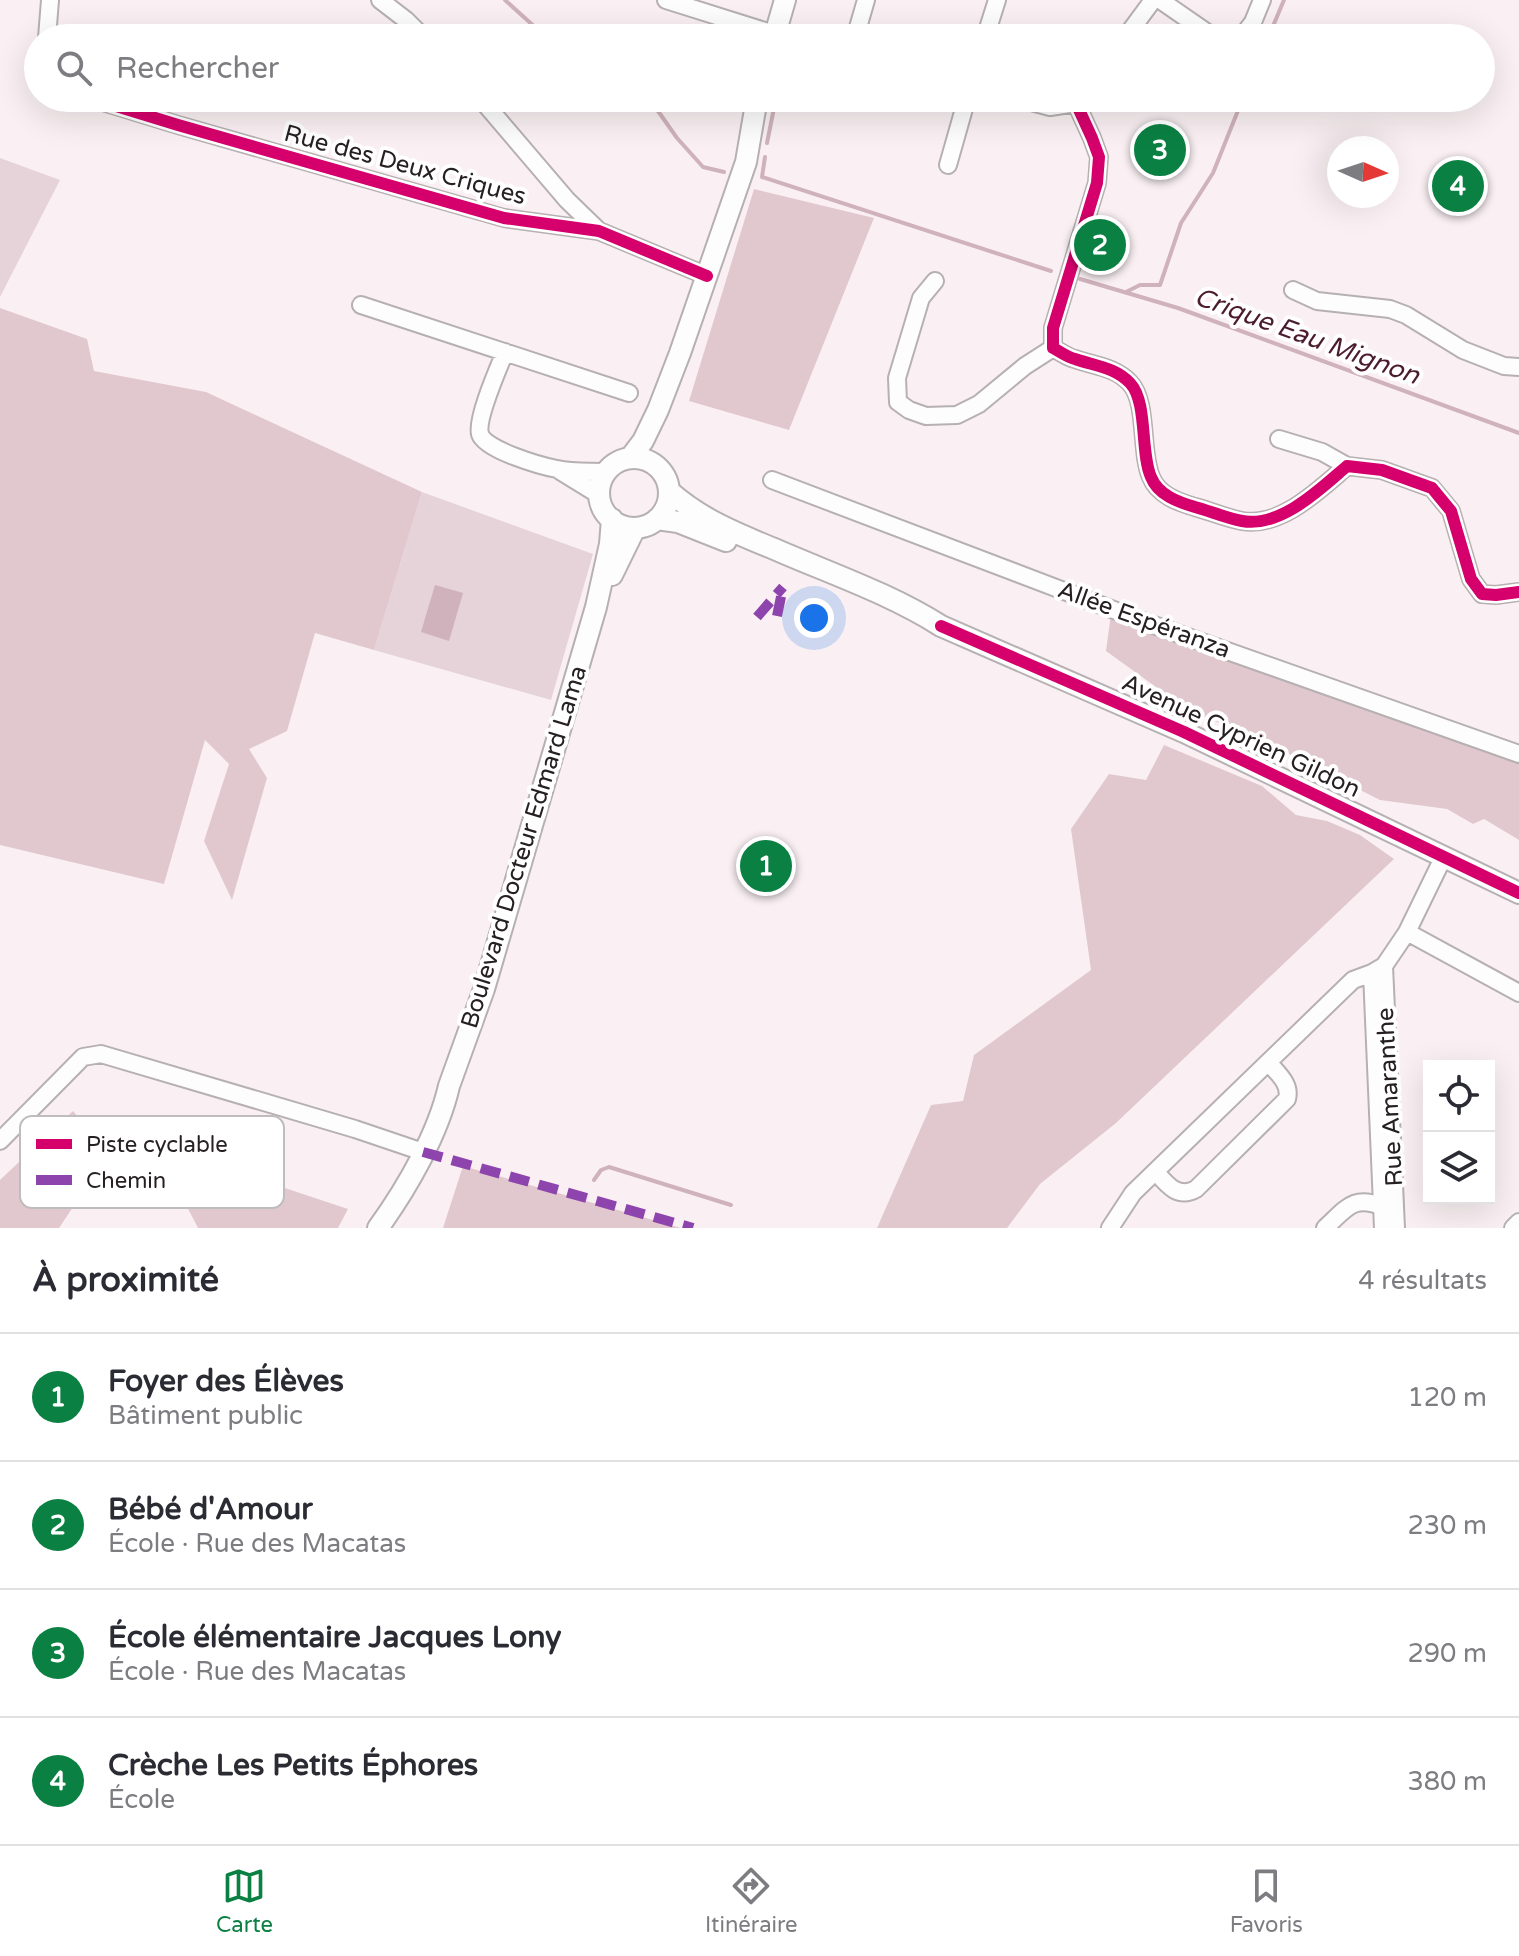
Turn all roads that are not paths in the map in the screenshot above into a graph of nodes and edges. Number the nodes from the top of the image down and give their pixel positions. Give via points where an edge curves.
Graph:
1 (50, 0) edge
2 (380, 0) edge
3 (666, 0) edge
4 (785, 0) edge
5 (866, 0) edge
6 (997, 0) edge
7 (1153, 0) edge
8 (1160, 0) edge
9 (1262, 0) edge
10 (48, 24) edge
11 (410, 24) edge
12 (739, 24) edge
13 (781, 24) edge
14 (859, 24) edge
15 (989, 24) edge
16 (1135, 24) edge
17 (1195, 24) edge
18 (1252, 24) edge
19 (136, 112) edge
20 (492, 112) edge
21 (755, 112) edge
22 (963, 112) edge
23 (1082, 112) edge
24 (948, 165) dead end
25 (567, 200) junction
26 (554, 226) junction
27 (599, 231) junction
28 (707, 276) junction
29 (935, 281) dead end
30 (1293, 290) dead end
31 (361, 305) dead end
32 (1053, 348) junction
33 (505, 352) junction
34 (680, 353) junction
35 (1519, 367) edge
36 (629, 393) dead end
37 (1279, 439) dead end
38 (630, 458) junction
39 (655, 465) junction
40 (1347, 466) junction
41 (559, 470) junction
42 (607, 472) junction
43 (772, 480) dead end
44 (669, 491) junction
45 (599, 495) junction
46 (612, 519) junction
47 (657, 519) junction
48 (635, 528) junction
49 (1519, 592) edge
50 (596, 607) junction
51 (941, 626) junction
52 (1519, 754) edge
53 (1444, 856) junction
54 (1519, 893) edge
55 (1407, 932) junction
56 (1378, 970) junction
57 (1519, 993) edge
58 (1382, 1052) junction
59 (1269, 1063) junction
60 (25, 1116) edge
61 (20, 1121) edge
62 (0, 1141) edge
63 (420, 1150) junction
64 (1156, 1172) junction
65 (1383, 1207) junction
66 (1519, 1222) edge
67 (376, 1228) edge
68 (1110, 1228) edge
69 (1325, 1228) edge
70 (1383, 1228) edge
71 (1396, 1228) edge
72 (1513, 1228) edge

1 - 10 street
2 - 11 street
3 - 12 street
4 - 13 street
5 - 14 street
6 - 15 street
7 - 16 street
8 - 17 street
9 - 18 street
19 - 26 street, Rue des Deux Criques via 504,218
20 - 25 street, Rue des Deux Criques
21 - 28 street via 746,162
22 - 24 street
23 - 32 street via 1099,157 1097,183 1053,328
25 - 26 street
25 - 27 street, Rue des Deux Criques
26 - 27 street, Rue des Deux Criques
27 - 28 street, Rue des Deux Criques
28 - 34 street
29 - 32 street via 921,298 897,378 898,402 909,410 926,416 957,415
30 - 35 street via 1317,301 1398,312 1463,350
31 - 33 street
32 - 40 street via 1115,370 1133,385 1152,481 1186,504 1245,522 1273,518 1304,502
33 - 36 street
33 - 41 street via 484,410 482,440 495,450
34 - 38 street via 658,410
34 - 39 street
37 - 40 street
38 - 39 street
38 - 42 street
39 - 44 street
40 - 49 street via 1382,470 1432,488 1451,511 1471,579 1482,594
41 - 42 street
41 - 45 street
42 - 45 street
43 - 52 street, Allée Espéranza via 1148,623
44 - 47 street
44 - 51 street, Avenue Cyprien Gildon via 724,528 912,608
45 - 46 street
46 - 48 street
46 - 50 street, Boulevard Docteur Edmard Lama
47 - 48 street
47 - 51 street, Avenue Cyprien Gildon via 718,537 822,583
48 - 50 street, Boulevard Docteur Edmard Lama
50 - 63 street, Boulevard Docteur Edmard Lama via 484,989 446,1101
51 - 53 street, Avenue Cyprien Gildon via 1184,732
53 - 54 street, Avenue Cyprien Gildon
53 - 55 street
55 - 56 street
55 - 57 street
56 - 58 street, Rue Amaranthe
56 - 59 street via 1353,980
58 - 65 street, Rue Amaranthe
58 - 71 street, Rue Amaranthe
59 - 64 street
59 - 64 street via 1286,1083 1287,1099 1196,1189 1182,1194
60 - 63 street via 83,1057 101,1054
61 - 62 street
63 - 67 street, Boulevard Docteur Edmard Lama via 406,1184
64 - 68 street via 1133,1193
65 - 69 street via 1351,1203
65 - 70 street, Rue Amaranthe
66 - 72 street

